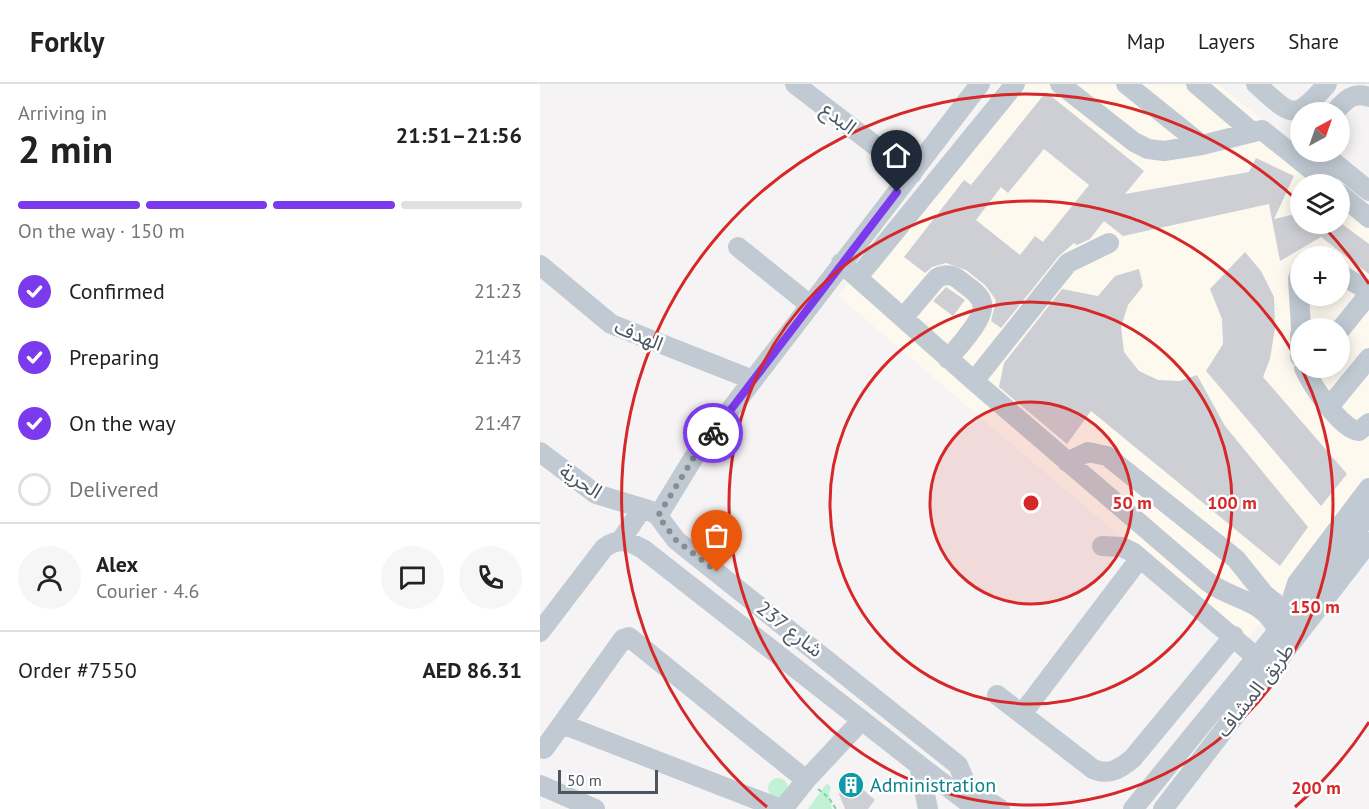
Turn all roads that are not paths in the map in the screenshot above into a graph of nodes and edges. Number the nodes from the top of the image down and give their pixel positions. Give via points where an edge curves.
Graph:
1 (795, 84) edge
2 (1015, 84) edge
3 (1060, 84) edge
4 (1126, 84) edge
5 (1196, 84) edge
6 (1256, 84) edge
7 (1327, 84) edge
8 (977, 86) edge
9 (1369, 97) edge
10 (1344, 102) edge
11 (1251, 131) junction
12 (1202, 145) junction
13 (1333, 162) edge
14 (912, 174) junction
15 (1317, 174) edge
16 (1369, 192) edge
17 (1350, 202) edge
18 (1369, 218) edge
19 (1109, 243) dead end
20 (738, 247) dead end
21 (841, 263) junction
22 (540, 265) edge
23 (858, 278) junction
24 (1350, 280) edge
25 (1369, 292) edge
26 (810, 305) junction
27 (903, 318) junction
28 (1349, 318) edge
29 (1369, 358) edge
30 (948, 359) junction
31 (1312, 378) edge
32 (753, 380) junction
33 (974, 381) junction
34 (1329, 407) junction
35 (1369, 423) edge
36 (540, 452) edge
37 (1067, 462) junction
38 (1369, 488) edge
39 (650, 513) junction
40 (1369, 514) edge
41 (1181, 516) junction
42 (621, 540) junction
43 (1161, 542) junction
44 (1369, 542) edge
45 (1102, 546) dead end
46 (1140, 558) junction
47 (1293, 612) junction
48 (1277, 630) junction
49 (540, 632) edge
50 (1234, 636) junction
51 (1256, 657) junction
52 (997, 695) dead end
53 (1022, 714) junction
54 (855, 715) junction
55 (562, 724) junction
56 (544, 749) dead end
57 (1133, 759) junction
58 (919, 765) junction
59 (803, 777) junction
60 (1159, 779) junction
61 (540, 785) edge
62 (973, 803) edge
63 (595, 809) edge
64 (782, 809) edge
65 (928, 809) edge
66 (1000, 809) edge
67 (1133, 809) edge
68 (1163, 809) edge

1 - 14 street, البدع
2 - 23 street
3 - 12 street via 1141,146 1164,151
4 - 12 street
5 - 11 street
6 - 7 street via 1286,110 1297,112 1307,108
8 - 14 street
9 - 10 street via 1355,95
11 - 12 street
11 - 15 street via 1265,131
13 - 16 street
14 - 21 street
17 - 18 street
19 - 33 street via 1068,263
20 - 26 street
21 - 23 street
21 - 26 street
22 - 32 street, الهدف via 611,324
23 - 27 street
24 - 25 street
25 - 28 street
26 - 32 street
27 - 30 street
27 - 30 street via 942,275 954,276 973,291 982,302 981,316
29 - 34 street
30 - 33 street
31 - 34 street
32 - 39 street
33 - 37 street
34 - 35 street via 1354,431
36 - 39 street, الحرية via 596,494
37 - 41 street via 1088,452 1107,456
37 - 43 street
38 - 47 street via 1297,583
39 - 42 street
39 - 62 street, شارع 237 via 676,540 953,761 961,770
40 - 47 street, طريق المشاف
41 - 43 street
41 - 47 street via 1236,560 1264,594
42 - 49 street via 604,548
42 - 54 street via 643,549
43 - 48 street via 1219,590 1263,608
44 - 68 street, طريق المشاف
45 - 46 street via 1122,547
46 - 50 street
46 - 53 street
47 - 48 street, طريق المشاف
48 - 51 street, طريق المشاف
50 - 51 street
50 - 57 street
51 - 60 street, طريق المشاف
52 - 53 street
53 - 57 street via 1100,772 1114,771
54 - 58 street
54 - 59 street
55 - 56 street
55 - 59 street via 623,639 629,637
55 - 64 street
57 - 60 street
58 - 62 street
58 - 65 street
59 - 64 street
60 - 67 street, طريق المشاف
61 - 63 street
62 - 66 street, شارع 237

